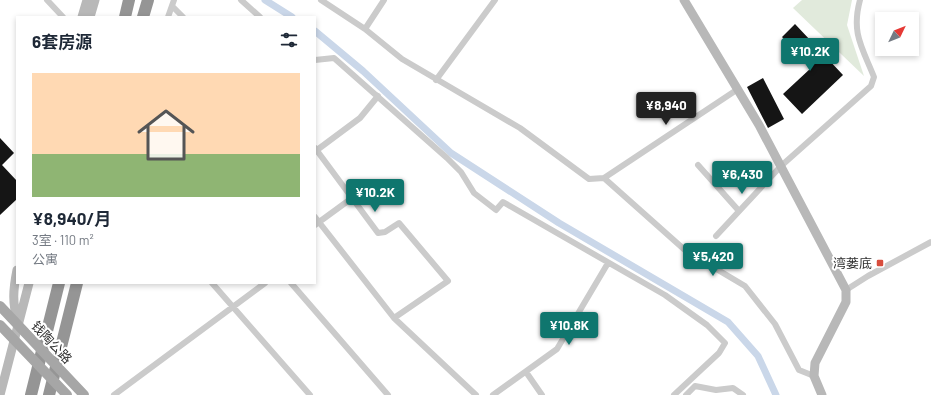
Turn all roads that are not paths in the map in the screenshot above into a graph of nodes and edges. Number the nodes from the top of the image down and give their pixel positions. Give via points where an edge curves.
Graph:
1 (47, 0) edge
2 (87, 0) edge
3 (95, 0) edge
4 (129, 0) edge
5 (148, 0) edge
6 (241, 0) edge
7 (321, 0) edge
8 (384, 0) edge
9 (495, 0) edge
10 (684, 0) edge
11 (860, 0) edge
12 (173, 3) edge
13 (62, 16) edge
14 (82, 16) edge
15 (90, 16) edge
16 (125, 16) edge
17 (143, 16) edge
18 (168, 16) edge
19 (182, 16) edge
20 (259, 16) edge
21 (365, 29) junction
22 (316, 60) edge
23 (436, 80) junction
24 (738, 89) junction
25 (378, 96) junction
26 (316, 149) edge
27 (698, 165) dead end
28 (781, 166) junction
29 (604, 178) junction
30 (352, 198) junction
31 (739, 211) junction
32 (316, 222) edge
33 (716, 236) dead end
34 (931, 242) edge
35 (608, 264) junction
36 (16, 274) edge
37 (29, 284) edge
38 (59, 284) edge
39 (77, 284) edge
40 (213, 284) edge
41 (265, 284) edge
42 (292, 284) edge
43 (846, 290) junction
44 (0, 306) edge
45 (232, 308) junction
46 (394, 318) junction
47 (0, 325) edge
48 (19, 325) junction
49 (526, 372) junction
50 (814, 376) junction
51 (0, 395) edge
52 (29, 395) edge
53 (49, 395) edge
54 (67, 395) edge
55 (84, 395) edge
56 (114, 395) edge
57 (310, 395) edge
58 (388, 395) edge
59 (476, 395) edge
60 (493, 395) edge
61 (542, 395) edge
62 (674, 395) edge
63 (686, 395) edge
64 (743, 395) edge
65 (822, 395) edge

1 - 13 street
2 - 14 main road
3 - 15 main road
4 - 16 highway
5 - 17 highway
6 - 20 street
7 - 21 street
8 - 21 street
9 - 23 street
10 - 24 main road
11 - 28 street via 855,27 874,77 871,86
12 - 18 street
12 - 19 street
21 - 23 street via 402,60
22 - 25 street via 334,58
23 - 29 street via 520,128 589,179
24 - 28 main road
24 - 29 street
25 - 26 street via 360,118
25 - 35 street via 461,172 474,193 496,210 503,202
26 - 30 street
27 - 31 street
28 - 31 street
28 - 43 main road
29 - 50 street via 686,251 745,286 775,324 799,370
30 - 32 street
30 - 46 street via 378,232 385,232 399,223 448,281
31 - 33 street
32 - 46 street
34 - 43 street
35 - 49 street via 557,349
35 - 62 street via 666,295 707,325 725,342 719,353
36 - 48 main road via 13,305
37 - 48 main road
38 - 52 highway
39 - 53 highway
40 - 45 street
41 - 45 street
42 - 58 street
43 - 50 main road via 846,302 815,363
44 - 55 main road, 钱陶公路, bridge
45 - 56 street
45 - 57 street
46 - 59 street
47 - 54 main road, 钱陶公路, bridge
48 - 51 main road
49 - 60 street
49 - 61 street
50 - 65 main road
63 - 64 street via 695,386 716,390 732,388

